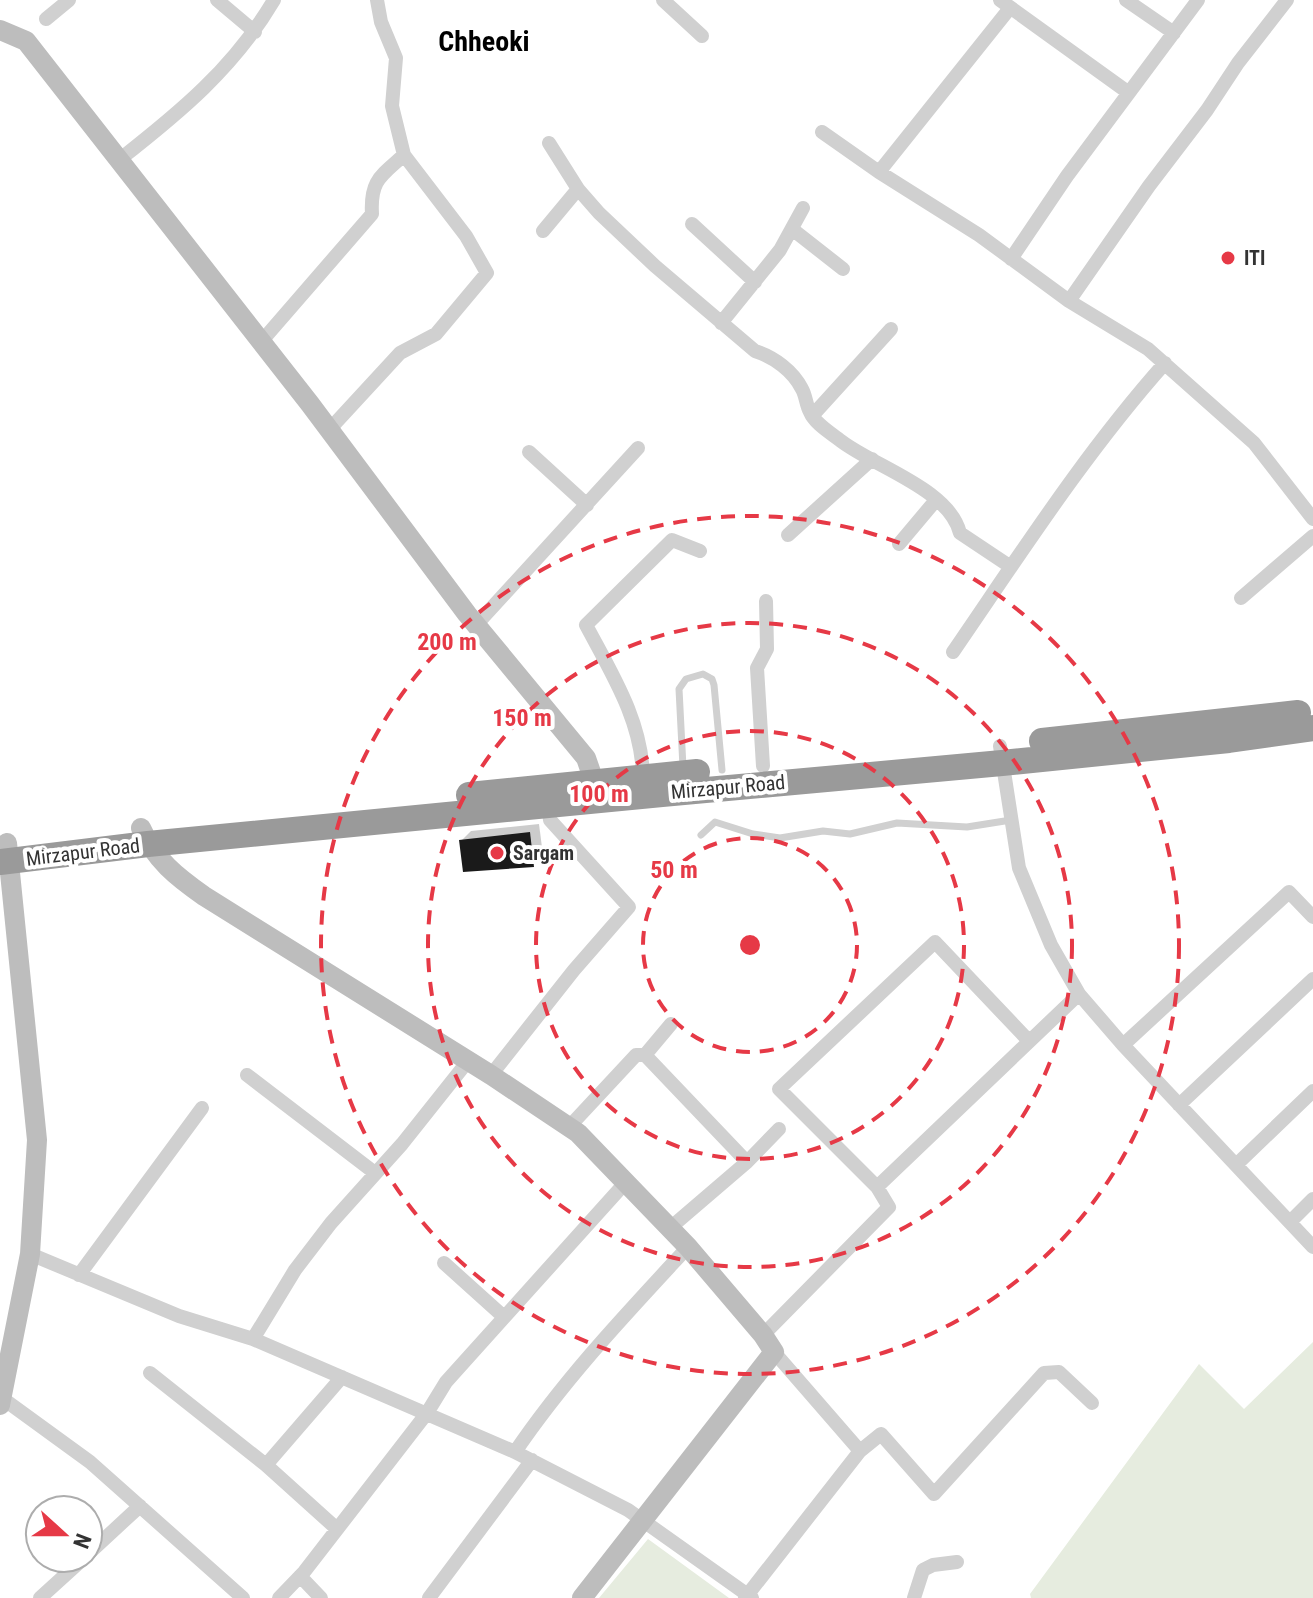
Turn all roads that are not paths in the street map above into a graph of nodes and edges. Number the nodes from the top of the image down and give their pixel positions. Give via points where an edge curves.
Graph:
1 (69, 0) edge
2 (217, 0) edge
3 (274, 0) edge
4 (377, 0) edge
5 (663, 0) edge
6 (1126, 0) edge
7 (1198, 0) edge
8 (1287, 0) edge
9 (1005, 4) edge
10 (46, 19) dead end
11 (0, 30) edge
12 (255, 32) junction
13 (1174, 33) junction
14 (702, 36) dead end
15 (1129, 93) junction
16 (822, 132) dead end
17 (549, 143) dead end
18 (404, 155) junction
19 (119, 160) junction
20 (879, 172) junction
21 (578, 189) junction
22 (803, 208) dead end
23 (692, 224) dead end
24 (792, 229) junction
25 (543, 231) dead end
26 (1011, 259) junction
27 (843, 269) dead end
28 (755, 282) junction
29 (1069, 301) junction
30 (721, 323) junction
31 (891, 329) dead end
32 (261, 342) junction
33 (1165, 363) junction
34 (812, 416) junction
35 (329, 430) junction
36 (638, 448) dead end
37 (529, 452) dead end
38 (872, 459) junction
39 (936, 500) junction
40 (587, 505) junction
41 (1313, 519) edge
42 (788, 535) dead end
43 (1313, 536) edge
44 (899, 544) dead end
45 (700, 551) dead end
46 (1011, 567) junction
47 (1241, 598) dead end
48 (766, 601) dead end
49 (476, 625) junction
50 (953, 652) dead end
51 (1313, 711) edge
52 (1313, 728) edge
53 (1001, 755) junction
54 (763, 766) junction
55 (722, 770) junction
56 (683, 774) junction
57 (643, 777) junction
58 (594, 781) junction
59 (547, 796) junction
60 (1011, 820) junction
61 (701, 835) dead end
62 (144, 836) junction
63 (4, 852) edge
64 (1313, 917) edge
65 (1313, 979) edge
66 (1079, 994) junction
67 (671, 1024) dead end
68 (1029, 1041) junction
69 (1123, 1045) junction
70 (645, 1055) junction
71 (468, 1061) junction
72 (247, 1075) dead end
73 (491, 1075) junction
74 (1313, 1091) edge
75 (1179, 1105) junction
76 (202, 1108) dead end
77 (569, 1127) junction
78 (779, 1129) dead end
79 (747, 1162) junction
80 (1236, 1165) junction
81 (375, 1173) junction
82 (626, 1182) junction
83 (877, 1187) junction
84 (1313, 1199) edge
85 (1290, 1222) junction
86 (670, 1228) junction
87 (688, 1247) junction
88 (1313, 1247) edge
89 (30, 1254) junction
90 (444, 1263) dead end
91 (79, 1275) junction
92 (504, 1317) junction
93 (253, 1339) junction
94 (768, 1343) junction
95 (150, 1373) dead end
96 (342, 1377) junction
97 (1, 1401) edge
98 (1092, 1403) dead end
99 (427, 1413) junction
100 (860, 1451) junction
101 (515, 1452) junction
102 (532, 1460) junction
103 (266, 1465) junction
104 (140, 1506) junction
105 (643, 1521) junction
106 (337, 1529) junction
107 (104, 1539) edge
108 (957, 1562) dead end
109 (66, 1574) edge
110 (300, 1576) junction
111 (748, 1597) edge
112 (40, 1598) edge
113 (243, 1598) edge
114 (279, 1598) edge
115 (321, 1598) edge
116 (429, 1598) edge
117 (582, 1598) edge
118 (914, 1598) edge

1 - 10 street
2 - 12 street
3 - 12 street
4 - 18 street via 396,58 392,106
5 - 14 street
6 - 13 street
7 - 13 street
8 - 29 street
9 - 15 street
9 - 20 street
11 - 19 street via 26,41
12 - 19 street via 186,108
13 - 15 street
15 - 26 street
16 - 20 street
17 - 21 street
18 - 32 street via 377,180 372,214
18 - 35 street via 466,236 487,273 436,334 400,353
19 - 32 street
20 - 26 street
21 - 25 street
21 - 30 street
22 - 24 street
23 - 28 street
24 - 27 street
24 - 28 street
26 - 29 street
28 - 30 street
29 - 33 street
30 - 34 street via 789,371 803,389
31 - 34 street
32 - 35 street
33 - 41 street via 1254,443
33 - 46 street via 1064,488
34 - 38 street
35 - 49 street
36 - 40 street
37 - 40 street
38 - 39 street
38 - 42 street
39 - 44 street
39 - 46 street via 957,518 960,533
40 - 49 street
43 - 47 street
45 - 57 street via 672,540 586,625 623,694 643,750
46 - 50 street
48 - 54 street via 767,649 757,668
49 - 58 street via 586,758
51 - 53 highway, Mirzapur Road
52 - 53 highway, Mirzapur Road via 1229,740
53 - 54 highway, Mirzapur Road
53 - 59 highway, Mirzapur Road
53 - 60 street
54 - 55 highway, Mirzapur Road
55 - 56 highway, Mirzapur Road
55 - 56 lane via 714,685 703,674 686,679 679,689
56 - 57 highway, Mirzapur Road
57 - 58 highway, Mirzapur Road
58 - 59 highway, Mirzapur Road
59 - 62 highway, Mirzapur Road
59 - 73 street via 550,820 629,907
60 - 61 lane via 967,827 897,823 850,834 823,831 780,838 715,822
60 - 66 street via 1019,868 1035,911
62 - 63 highway, Mirzapur Road
62 - 71 street via 169,871 204,896
63 - 89 street via 37,1140
64 - 69 street via 1289,892
65 - 75 street
66 - 68 street
66 - 69 street
67 - 70 street
68 - 83 street
68 - 83 street via 935,942 779,1089
69 - 75 street
70 - 77 street via 636,1055
70 - 79 street
71 - 73 street
71 - 81 street
72 - 81 street
73 - 77 street
74 - 80 street
75 - 80 street
76 - 91 street
77 - 82 street
78 - 79 street
79 - 86 street
80 - 85 street
81 - 93 street via 295,1270
82 - 86 street
82 - 92 street
83 - 94 street via 889,1207
84 - 85 street
85 - 88 street
86 - 87 street
87 - 94 street
87 - 101 street via 592,1351
89 - 91 street
89 - 97 street
90 - 92 street
91 - 93 street
92 - 99 street via 446,1382
93 - 96 street
94 - 100 street
94 - 105 street
95 - 103 street
96 - 99 street
96 - 103 street
97 - 104 street via 90,1462
98 - 100 street via 1059,1372 1044,1373 934,1494 881,1434
99 - 101 street
99 - 106 street
100 - 111 street
101 - 102 street
102 - 105 street
102 - 116 street
103 - 106 street
104 - 107 street
104 - 113 street
105 - 111 street
105 - 117 street
106 - 110 street
108 - 118 street via 923,1570
109 - 112 street
110 - 114 street
110 - 115 street

